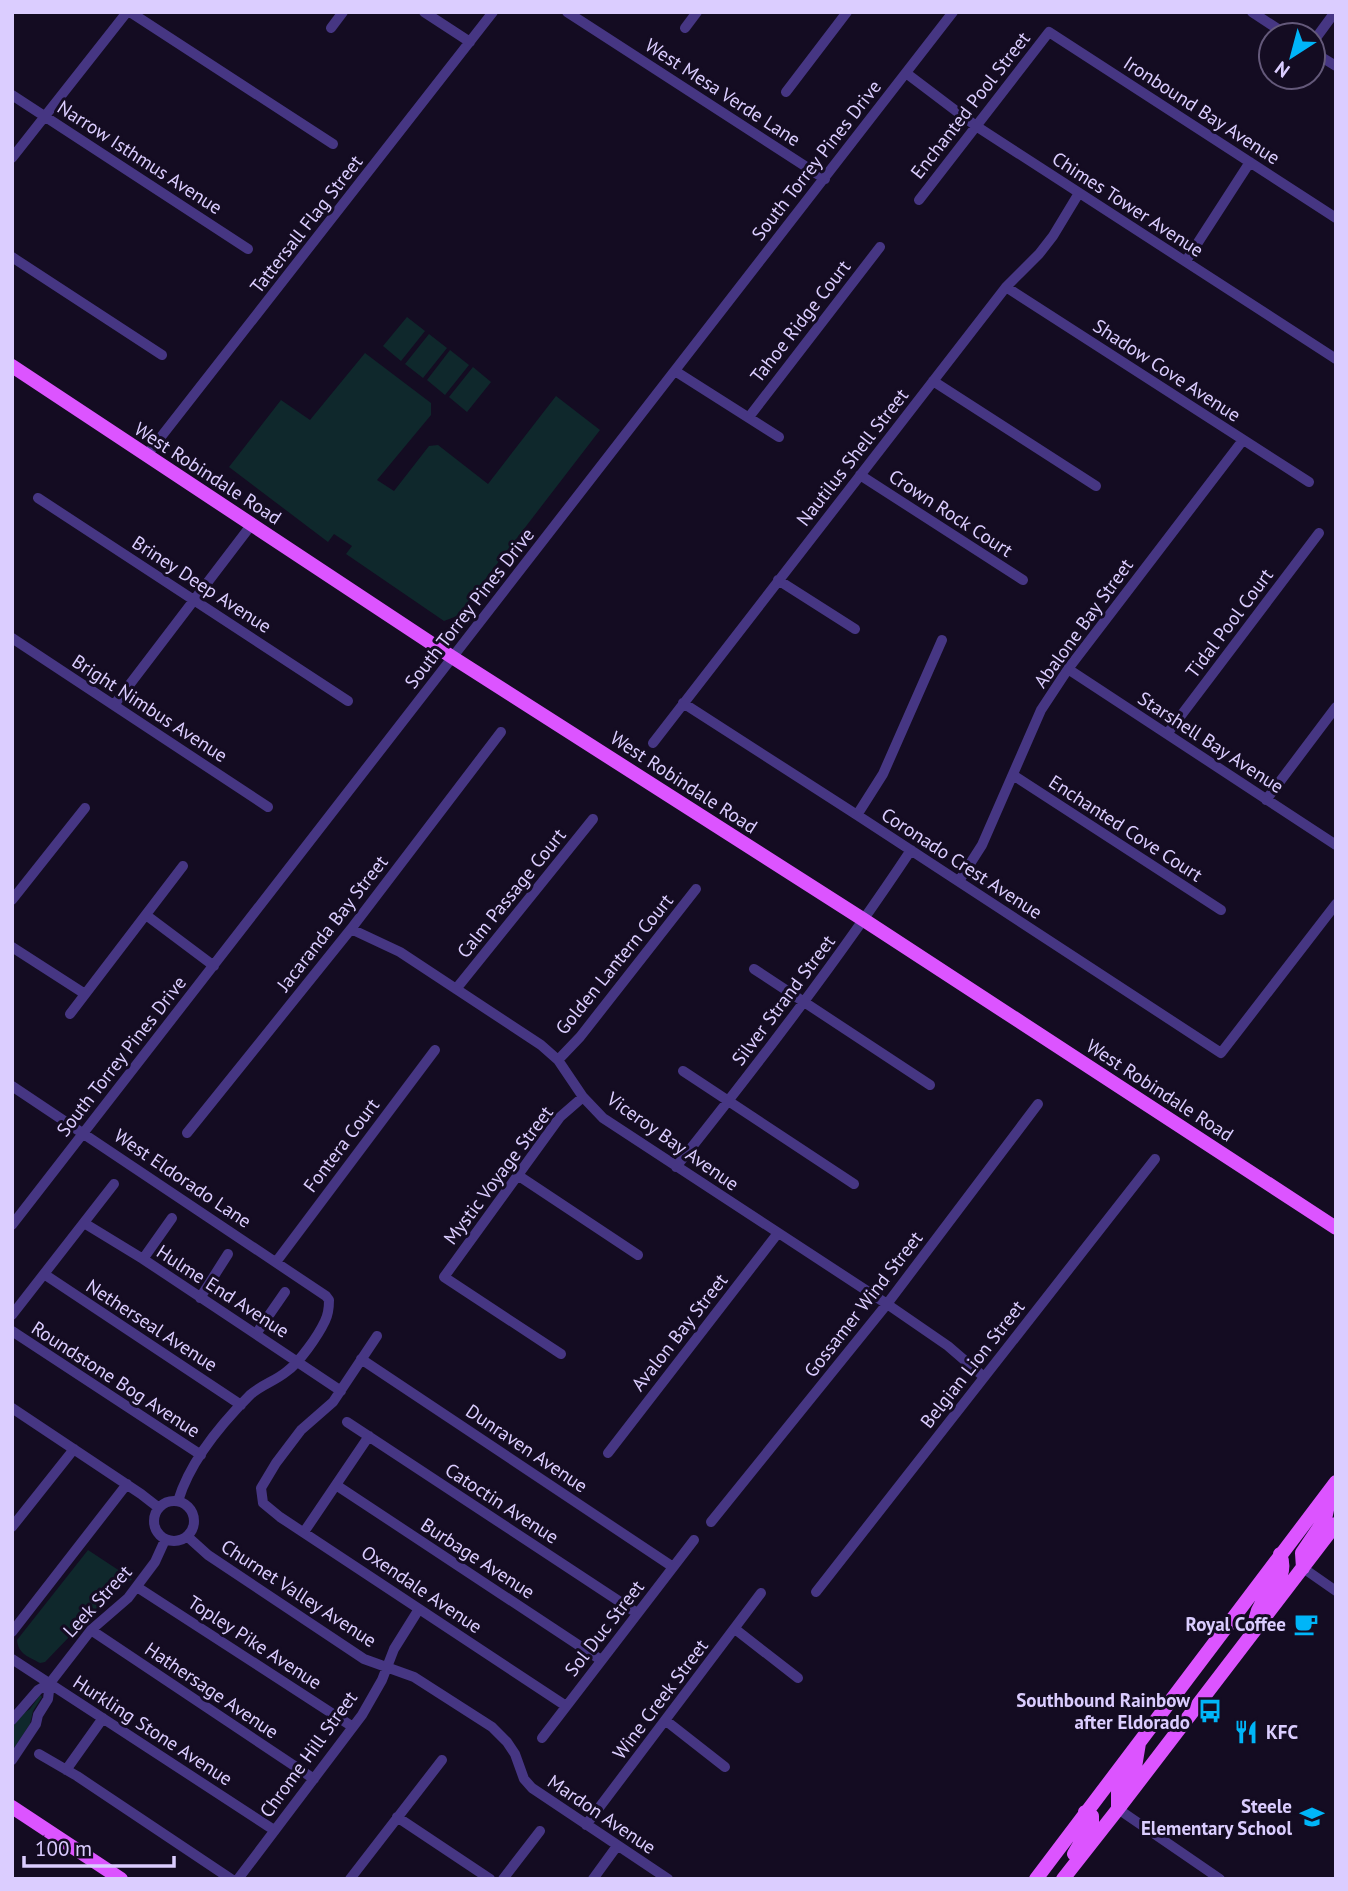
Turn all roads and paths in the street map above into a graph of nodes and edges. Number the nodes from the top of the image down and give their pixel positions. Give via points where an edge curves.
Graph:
1 (128, 12) edge
2 (343, 12) edge
3 (424, 12) edge
4 (494, 12) edge
5 (567, 12) edge
6 (697, 12) edge
7 (847, 12) edge
8 (953, 12) edge
9 (331, 28) dead end
10 (685, 28) dead end
11 (1049, 33) joint
12 (470, 42) junction
13 (906, 73) junction
14 (786, 92) dead end
15 (12, 95) edge
16 (45, 116) junction
17 (976, 126) junction
18 (333, 144) dead end
19 (12, 158) edge
20 (1250, 162) junction
21 (825, 179) junction
22 (1079, 193) junction
23 (919, 200) dead end
24 (1336, 218) edge
25 (880, 247) dead end
26 (248, 249) dead end
27 (12, 257) edge
28 (1186, 261) junction
29 (1006, 287) junction
30 (162, 355) dead end
31 (1336, 359) edge
32 (12, 366) edge
33 (675, 371) junction
34 (933, 381) junction
35 (749, 417) junction
36 (779, 437) dead end
37 (1243, 440) junction
38 (146, 456) junction
39 (860, 475) junction
40 (1309, 482) dead end
41 (1096, 486) dead end
42 (38, 498) dead end
43 (252, 524) junction
44 (1319, 533) dead end
45 (778, 580) junction
46 (1023, 580) dead end
47 (195, 600) junction
48 (855, 629) dead end
49 (12, 638) edge
50 (942, 640) dead end
51 (453, 657) junction
52 (1068, 669) junction
53 (348, 701) dead end
54 (683, 703) junction
55 (114, 705) junction
56 (1336, 706) edge
57 (501, 732) dead end
58 (1167, 734) junction
59 (653, 743) dead end
60 (1013, 775) junction
61 (1266, 800) junction
62 (268, 807) dead end
63 (85, 808) dead end
64 (857, 815) junction
65 (593, 819) dead end
66 (1336, 845) edge
67 (911, 850) junction
68 (183, 866) dead end
69 (959, 881) junction
70 (696, 889) dead end
71 (12, 900) edge
72 (1336, 904) edge
73 (1221, 910) dead end
74 (146, 915) junction
75 (864, 920) junction
76 (351, 929) junction
77 (12, 947) edge
78 (214, 966) junction
79 (754, 969) dead end
80 (456, 989) junction
81 (85, 994) junction
82 (803, 1002) junction
83 (69, 1014) dead end
84 (435, 1050) dead end
85 (558, 1060) junction
86 (683, 1071) dead end
87 (930, 1085) dead end
88 (12, 1086) edge
89 (583, 1097) junction
90 (728, 1102) junction
91 (1038, 1104) dead end
92 (84, 1133) junction
93 (187, 1133) dead end
94 (1155, 1158) dead end
95 (676, 1167) junction
96 (519, 1176) junction
97 (114, 1184) dead end
98 (854, 1184) dead end
99 (172, 1218) dead end
100 (84, 1223) junction
101 (12, 1225) edge
102 (1336, 1228) edge
103 (778, 1233) junction
104 (228, 1254) dead end
105 (638, 1255) dead end
106 (143, 1259) junction
107 (276, 1262) junction
108 (44, 1274) junction
109 (285, 1292) dead end
110 (200, 1298) junction
111 (887, 1304) junction
112 (12, 1315) edge
113 (12, 1331) edge
114 (256, 1334) junction
115 (377, 1336) dead end
116 (561, 1354) dead end
117 (361, 1359) junction
118 (297, 1361) junction
119 (984, 1377) junction
120 (341, 1391) junction
121 (241, 1405) junction
122 (12, 1408) edge
123 (347, 1422) dead end
124 (369, 1436) junction
125 (74, 1449) junction
126 (608, 1453) dead end
127 (201, 1455) junction
128 (127, 1484) junction
129 (1334, 1484) edge
130 (336, 1485) junction
131 (178, 1501) junction
132 (159, 1508) junction
133 (711, 1522) dead end
134 (1336, 1524) edge
135 (12, 1527) edge
136 (304, 1532) junction
137 (188, 1536) junction
138 (694, 1539) dead end
139 (165, 1540) junction
140 (1280, 1554) junction
141 (673, 1567) junction
142 (1303, 1568) junction
143 (137, 1587) junction
144 (1336, 1591) edge
145 (816, 1592) dead end
146 (761, 1593) dead end
147 (419, 1609) junction
148 (637, 1614) junction
149 (735, 1629) junction
150 (91, 1630) junction
151 (1256, 1630) junction
152 (12, 1632) edge
153 (12, 1659) edge
154 (601, 1660) junction
155 (386, 1666) junction
156 (798, 1678) dead end
157 (50, 1683) junction
158 (566, 1706) junction
159 (103, 1718) junction
160 (12, 1720) edge
161 (665, 1720) junction
162 (353, 1727) junction
163 (541, 1738) dead end
164 (1139, 1742) junction
165 (39, 1754) dead end
166 (12, 1760) edge
167 (442, 1760) dead end
168 (725, 1767) dead end
169 (66, 1770) junction
170 (522, 1773) joint
171 (314, 1779) junction
172 (12, 1807) edge
173 (1118, 1809) junction
174 (1085, 1812) junction
175 (397, 1817) junction
176 (586, 1825) junction
177 (274, 1830) junction
178 (540, 1832) dead end
179 (617, 1846) junction
180 (1064, 1877) edge
181 (121, 1879) edge
182 (231, 1879) edge
183 (238, 1879) edge
184 (350, 1879) edge
185 (490, 1879) edge
186 (503, 1879) edge
187 (593, 1879) edge
188 (668, 1879) edge
189 (1036, 1879) edge
190 (1220, 1879) edge

1 - 16 street
1 - 18 street
2 - 9 street
3 - 12 street
4 - 12 street, Tattersall Flag Street
5 - 21 street, West Mesa Verde Lane
6 - 10 street
7 - 14 street
8 - 13 street, South Torrey Pines Drive
11 - 17 street, Enchanted Pool Street
11 - 20 street, Ironbound Bay Avenue
12 - 38 street, Tattersall Flag Street
13 - 17 street, Chimes Tower Avenue
13 - 21 street, South Torrey Pines Drive
15 - 16 street, Narrow Isthmus Avenue
16 - 19 street
16 - 26 street, Narrow Isthmus Avenue
17 - 22 street, Chimes Tower Avenue
17 - 23 street, Enchanted Pool Street
20 - 24 street, Ironbound Bay Avenue
20 - 28 street
21 - 33 street, South Torrey Pines Drive
22 - 28 street, Chimes Tower Avenue
22 - 29 street, Nautilus Shell Street via 1040,254
25 - 35 street, Tahoe Ridge Court
27 - 30 street
28 - 31 street, Chimes Tower Avenue
29 - 34 street, Nautilus Shell Street
29 - 37 street, Shadow Cove Avenue
32 - 38 main road, West Robindale Road
33 - 35 street
33 - 51 street, South Torrey Pines Drive
34 - 39 street, Nautilus Shell Street
34 - 41 street
35 - 36 street
37 - 40 street, Shadow Cove Avenue
37 - 52 street, Abalone Bay Street
38 - 43 main road, West Robindale Road
39 - 45 street, Nautilus Shell Street
39 - 46 street, Crown Rock Court
42 - 47 street, Briney Deep Avenue
43 - 47 street
43 - 51 main road, West Robindale Road
44 - 58 street, Tidal Pool Court
45 - 48 street
45 - 54 street, Nautilus Shell Street
47 - 53 street, Briney Deep Avenue
47 - 55 street
49 - 55 street, Bright Nimbus Avenue
50 - 64 street via 883,774
51 - 75 main road, West Robindale Road
51 - 78 street, South Torrey Pines Drive
52 - 58 street, Starshell Bay Avenue
52 - 60 street, Abalone Bay Street via 1041,710
54 - 59 street, Nautilus Shell Street
54 - 64 street, Coronado Crest Avenue
55 - 62 street, Bright Nimbus Avenue
56 - 61 street
57 - 76 street, Jacaranda Bay Street
58 - 61 street, Starshell Bay Avenue
60 - 69 street, Abalone Bay Street via 982,845
60 - 73 street, Enchanted Cove Court
61 - 66 street, Starshell Bay Avenue
63 - 71 street
64 - 67 street, Coronado Crest Avenue
65 - 80 street, Calm Passage Court
67 - 69 street, Coronado Crest Avenue
67 - 75 street, Silver Strand Street
68 - 74 street
69 - 72 street, Coronado Crest Avenue via 1221,1053
70 - 85 street, Golden Lantern Court
74 - 78 street
74 - 81 street
75 - 82 street, Silver Strand Street
75 - 102 main road, West Robindale Road
76 - 80 street, Viceroy Bay Avenue via 400,952
76 - 93 street, Jacaranda Bay Street
77 - 81 street
78 - 92 street, South Torrey Pines Drive
79 - 82 street
80 - 85 street, Viceroy Bay Avenue
81 - 83 street
82 - 87 street
82 - 90 street, Silver Strand Street
84 - 107 street, Fontera Court
85 - 89 street, Viceroy Bay Avenue
86 - 90 street
88 - 92 street, West Eldorado Lane
89 - 95 street, Viceroy Bay Avenue via 603,1118
89 - 96 street, Mystic Voyage Street via 560,1117
90 - 95 street, Silver Strand Street
90 - 98 street
91 - 111 street, Gossamer Wind Street
92 - 101 street, South Torrey Pines Drive
92 - 107 street, West Eldorado Lane
94 - 119 street, Belgian Lion Street
95 - 103 street, Viceroy Bay Avenue
96 - 105 street
96 - 116 street, Mystic Voyage Street via 444,1277
97 - 100 street
99 - 106 street
100 - 106 street, Hulme End Avenue
100 - 108 street
103 - 111 street, Viceroy Bay Avenue
103 - 126 street, Avalon Bay Street
104 - 110 street
106 - 110 street, Hulme End Avenue
107 - 118 street, West Eldorado Lane via 326,1296 329,1304 326,1321
108 - 112 street
108 - 121 street, Netherseal Avenue
109 - 114 street
110 - 114 street, Hulme End Avenue
111 - 119 street, Viceroy Bay Avenue
111 - 133 street, Gossamer Wind Street
113 - 127 street, Roundstone Bog Avenue
114 - 118 street, Hulme End Avenue
115 - 117 street
117 - 120 street
117 - 141 street, Dunraven Avenue
118 - 120 street, Hulme End Avenue
118 - 121 street
119 - 145 street, Belgian Lion Street
120 - 136 street, Oxendale Avenue via 291,1442 261,1488 268,1508
121 - 127 street
122 - 125 street
123 - 124 street, Catoctin Avenue
124 - 130 street
124 - 148 street, Catoctin Avenue
125 - 128 street
125 - 135 street
127 - 131 street
128 - 132 street
128 - 152 street
129 - 140 main road
129 - 142 main road via 1325,1519 1302,1553
130 - 136 street
130 - 154 street, Burbage Avenue
131 - 132 street
131 - 137 street via 192,1513 194,1526
132 - 139 street via 154,1525
134 - 142 main road
136 - 147 street, Oxendale Avenue
137 - 139 street via 177,1542
137 - 155 street, Churnet Valley Avenue via 208,1555 354,1652
138 - 141 street, Sol Duc Street
139 - 143 street, Leek Street
140 - 151 main road via 1282,1575 1262,1603
140 - 164 main road
141 - 148 street, Sol Duc Street
142 - 144 street
142 - 151 main road
143 - 150 street, Leek Street
143 - 162 street, Topley Pike Avenue
146 - 149 street, Wine Creek Street
147 - 155 street, Chrome Hill Street
147 - 158 street, Oxendale Avenue
148 - 154 street, Sol Duc Street
149 - 156 street
149 - 161 street, Wine Creek Street
150 - 157 street, Leek Street
150 - 171 street, Hathersage Avenue
151 - 173 main road
153 - 157 street, Hurkling Stone Avenue
154 - 158 street, Sol Duc Street
155 - 162 street, Chrome Hill Street
155 - 170 street, Churnet Valley Avenue via 414,1677 492,1727 515,1754
157 - 159 street, Hurkling Stone Avenue
157 - 160 street, Leek Street
157 - 166 street, Leek Street via 36,1724
158 - 163 street, Sol Duc Street
159 - 169 street
159 - 177 street, Hurkling Stone Avenue
161 - 168 street
161 - 176 street, Wine Creek Street
162 - 171 street, Chrome Hill Street
164 - 173 main road via 1135,1767 1118,1792
164 - 174 main road
165 - 169 street
167 - 175 street
169 - 182 street
170 - 176 street, Mardon Avenue via 532,1788
171 - 177 street, Chrome Hill Street
172 - 181 main road
173 - 180 main road
173 - 190 street
174 - 180 main road via 1093,1823 1075,1849
174 - 189 main road
175 - 184 street
175 - 185 street
176 - 179 street, Mardon Avenue
177 - 183 street, Chrome Hill Street
178 - 186 street
179 - 187 street
179 - 188 street, Mardon Avenue

